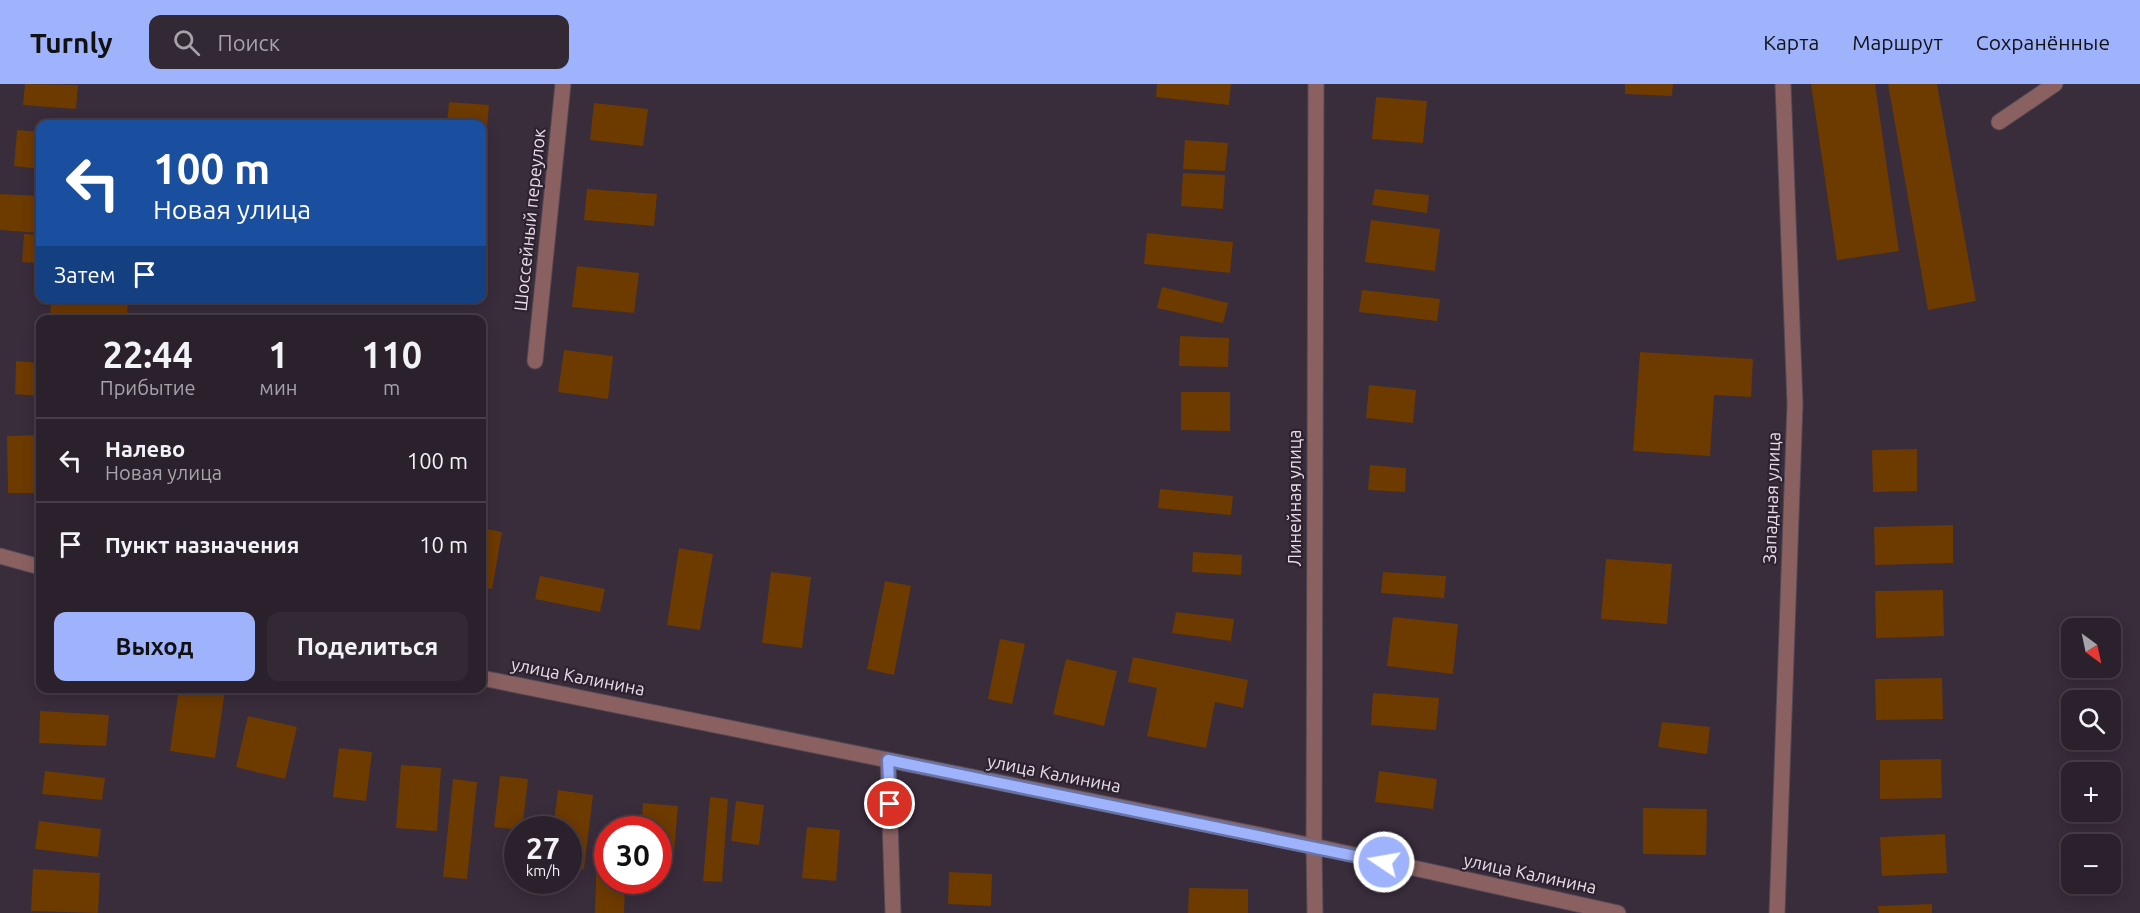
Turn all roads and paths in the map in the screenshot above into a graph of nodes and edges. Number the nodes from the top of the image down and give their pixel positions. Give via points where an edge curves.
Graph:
1 (563, 84) edge
2 (1316, 84) edge
3 (1783, 84) edge
4 (2055, 84) edge
5 (1998, 122) dead end
6 (535, 361) dead end
7 (0, 556) edge
8 (36, 566) edge
9 (486, 679) edge
10 (888, 760) junction
11 (1314, 846) junction
12 (893, 913) edge
13 (1315, 913) edge
14 (1618, 913) edge
15 (1777, 913) edge

1 - 6 street, Шоссейный переулок
2 - 11 street, Линейная улица
3 - 15 street, Западная улица via 1795,404
4 - 5 street
7 - 8 street
9 - 10 street, улица Калинина
10 - 11 street, улица Калинина
10 - 12 street
11 - 13 street, Линейная улица
11 - 14 street, улица Калинина

